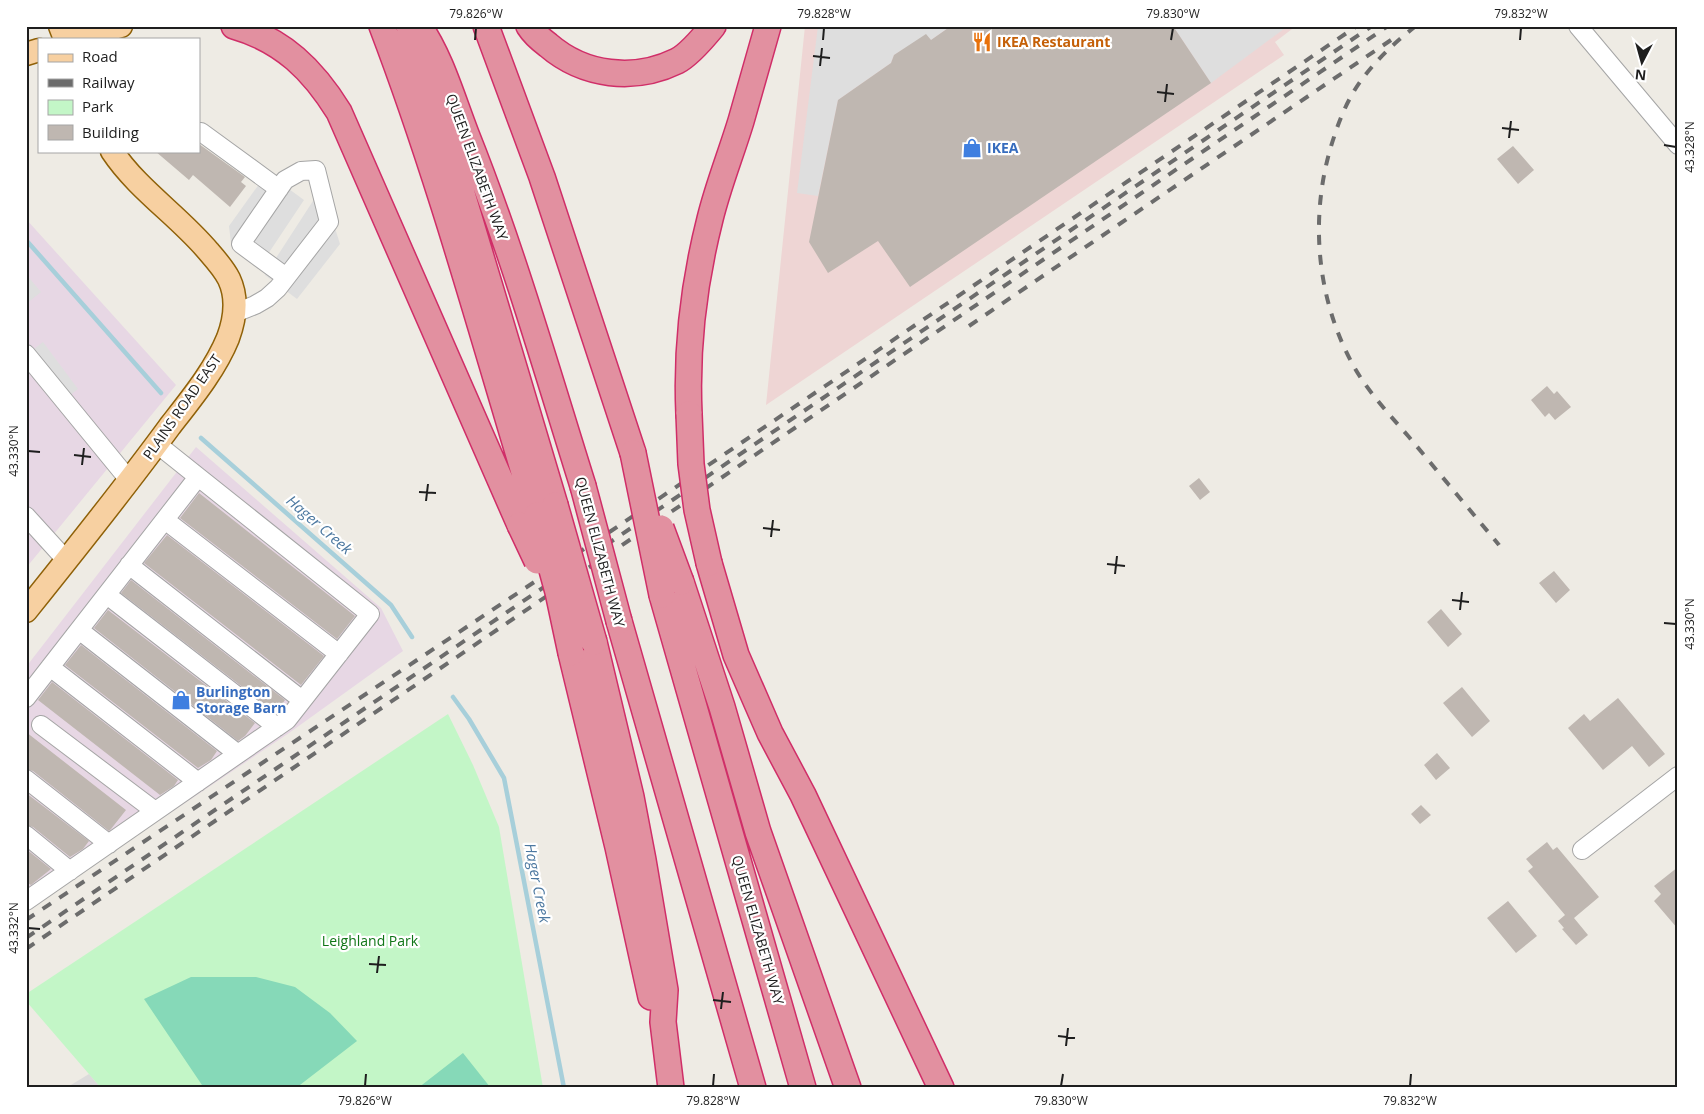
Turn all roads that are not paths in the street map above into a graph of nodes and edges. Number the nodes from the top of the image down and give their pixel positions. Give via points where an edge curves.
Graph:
1 (60, 26) edge
2 (121, 26) edge
3 (234, 26) edge
4 (382, 26) edge
5 (409, 26) edge
6 (419, 26) edge
7 (486, 26) edge
8 (529, 26) edge
9 (713, 26) edge
10 (768, 26) edge
11 (1578, 26) edge
12 (65, 38) edge
13 (79, 38) edge
14 (38, 50) edge
15 (26, 54) edge
16 (201, 132) dead end
17 (1678, 144) edge
18 (113, 152) edge
19 (278, 189) junction
20 (286, 277) junction
21 (235, 312) junction
22 (26, 354) edge
23 (157, 444) junction
24 (198, 477) junction
25 (129, 480) junction
26 (537, 515) junction
27 (26, 516) edge
28 (165, 520) junction
29 (66, 560) junction
30 (129, 566) junction
31 (672, 588) junction
32 (106, 595) junction
33 (26, 611) edge
34 (79, 630) junction
35 (338, 654) junction
36 (50, 667) junction
37 (26, 698) edge
38 (302, 700) junction
39 (41, 725) dead end
40 (277, 727) junction
41 (238, 754) junction
42 (1678, 776) edge
43 (26, 779) edge
44 (198, 782) junction
45 (155, 811) junction
46 (26, 836) edge
47 (108, 844) junction
48 (1582, 850) dead end
49 (70, 870) junction
50 (28, 898) edge
51 (663, 1022) junction
52 (671, 1088) edge
53 (753, 1088) edge
54 (803, 1088) edge
55 (848, 1088) edge
56 (941, 1088) edge

1 - 12 main road
2 - 13 main road
3 - 26 highway via 283,48 324,87
4 - 26 highway via 436,179
5 - 26 highway via 415,54 455,170
6 - 53 highway, QUEEN ELIZABETH WAY, bridge via 431,43 525,298 582,486
7 - 31 highway, QUEEN ELIZABETH WAY, bridge via 542,177 633,453
8 - 9 highway via 565,59 588,69 614,74 649,71 678,60
10 - 56 highway, bridge via 700,261 688,383 696,501 709,563 736,654 770,734 803,795
11 - 17 street
14 - 15 main road
16 - 19 street
18 - 21 main road, PLAINS ROAD EAST via 218,262 232,288
19 - 20 street via 241,244
19 - 20 street via 293,174 316,170 329,222
20 - 21 street via 267,298
21 - 23 main road, PLAINS ROAD EAST via 227,340 215,363
22 - 25 street
23 - 24 street
23 - 25 main road, PLAINS ROAD EAST
24 - 28 street
24 - 35 street via 370,614
25 - 29 main road, PLAINS ROAD EAST
26 - 51 highway, bridge via 535,557 571,653 649,993
26 - 51 highway, bridge via 594,642 643,860 666,990
27 - 29 street
28 - 30 street
28 - 35 street
29 - 33 main road, PLAINS ROAD EAST
30 - 32 street
30 - 38 street
31 - 54 highway, QUEEN ELIZABETH WAY
31 - 55 highway via 722,706 758,832
32 - 34 street
32 - 40 street
34 - 36 street
34 - 41 street
35 - 38 street
36 - 37 street
36 - 44 street
38 - 40 street via 287,720
39 - 45 street
40 - 41 street
41 - 44 street
42 - 48 street
43 - 47 street
44 - 45 street
45 - 47 street
46 - 49 street
47 - 49 street
49 - 50 street
51 - 52 highway

